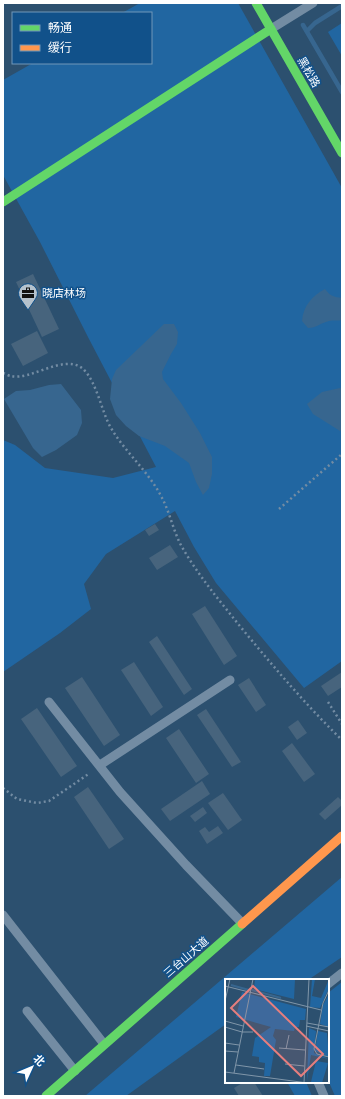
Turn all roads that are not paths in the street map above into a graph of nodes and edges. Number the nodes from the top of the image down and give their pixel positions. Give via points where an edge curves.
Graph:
1 (256, 3) edge
2 (313, 3) edge
3 (271, 29) junction
4 (342, 153) edge
5 (3, 202) edge
6 (230, 680) dead end
7 (49, 702) dead end
8 (100, 765) junction
9 (342, 836) edge
10 (3, 915) edge
11 (242, 923) junction
12 (342, 973) edge
13 (329, 983) edge
14 (27, 1012) dead end
15 (105, 1044) junction
16 (75, 1071) junction
17 (318, 1083) edge
18 (46, 1096) edge
19 (324, 1096) edge

1 - 3 street, 黑松路
2 - 3 lane
3 - 4 street, 黑松路
3 - 5 street
6 - 8 lane
7 - 8 lane
8 - 11 lane via 120,792
9 - 11 street, 三台山大道
10 - 15 lane
11 - 15 street, 三台山大道
12 - 13 lane
14 - 16 lane
15 - 16 street, 三台山大道
16 - 18 street, 三台山大道
17 - 19 lane

